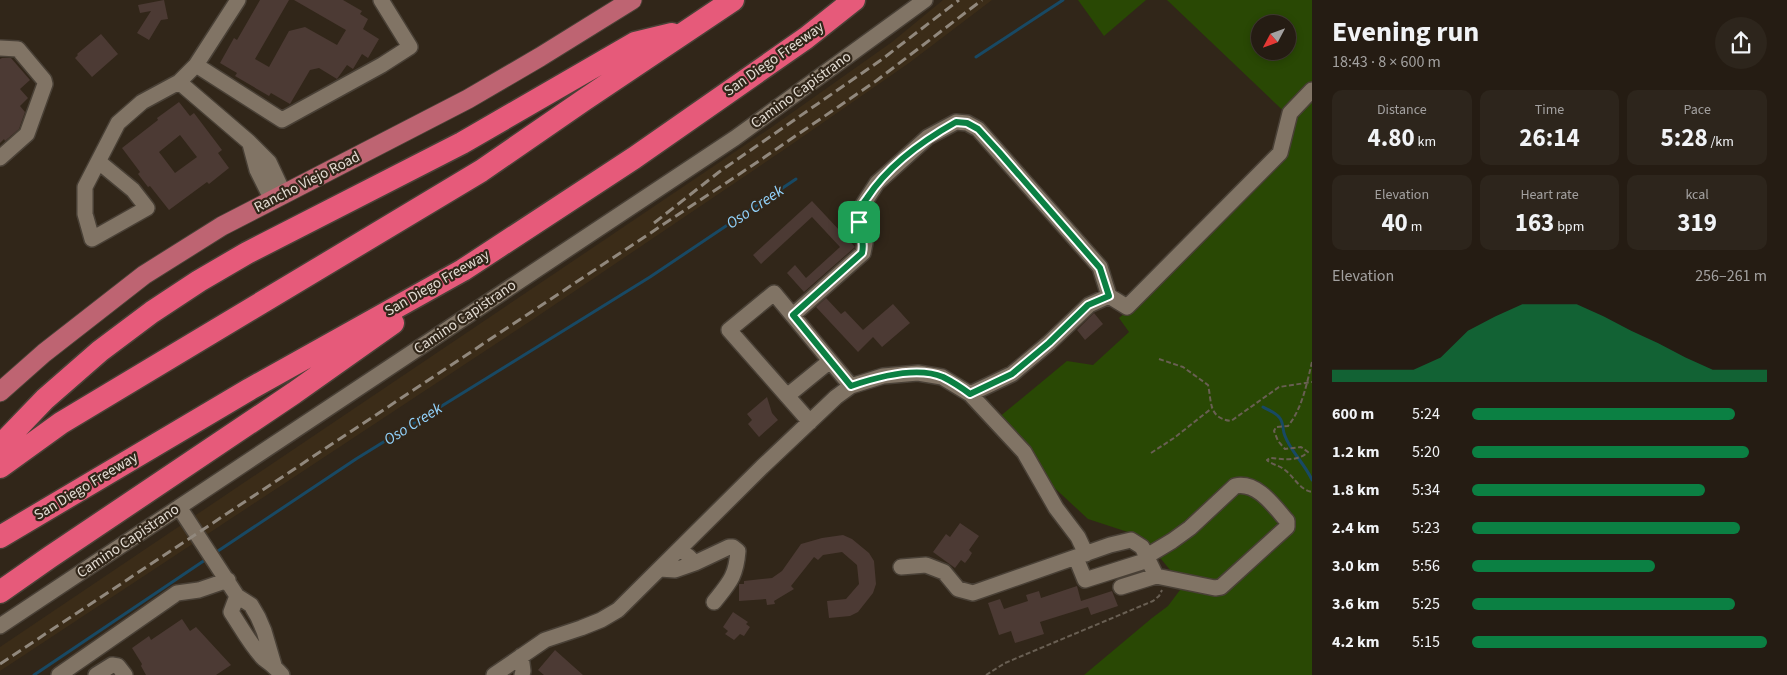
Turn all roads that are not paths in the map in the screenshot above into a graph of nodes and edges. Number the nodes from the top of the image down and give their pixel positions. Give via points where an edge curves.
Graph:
1 (238, 0) edge
2 (381, 0) edge
3 (632, 0) edge
4 (733, 0) edge
5 (854, 0) edge
6 (925, 0) edge
7 (688, 31) junction
8 (0, 48) edge
9 (196, 65) junction
10 (179, 82) junction
11 (1312, 90) edge
12 (0, 158) edge
13 (99, 162) junction
14 (278, 197) junction
15 (462, 270) junction
16 (1109, 296) junction
17 (793, 315) junction
18 (830, 360) junction
19 (851, 386) junction
20 (0, 392) edge
21 (970, 394) junction
22 (787, 396) junction
23 (810, 422) junction
24 (0, 446) edge
25 (0, 467) edge
26 (179, 507) junction
27 (0, 537) edge
28 (680, 549) junction
29 (1081, 556) junction
30 (1147, 558) junction
31 (695, 563) junction
32 (901, 567) dead end
33 (660, 569) junction
34 (225, 576) junction
35 (1156, 576) junction
36 (1122, 587) dead end
37 (0, 592) edge
38 (237, 596) junction
39 (714, 602) dead end
40 (258, 617) junction
41 (0, 626) edge
42 (240, 626) junction
43 (521, 656) junction
44 (278, 670) edge
45 (59, 675) edge
46 (96, 675) edge
47 (125, 675) edge
48 (494, 675) edge
49 (522, 675) edge

1 - 9 street
2 - 9 street via 410,47 282,120
3 - 14 main road, Rancho Viejo Road via 468,99
4 - 7 highway
5 - 15 highway, San Diego Freeway via 806,38 634,158
6 - 26 street, Camino Capistrano via 728,143
7 - 24 highway via 635,43 462,143 199,281 100,351 45,399
7 - 25 highway via 481,172 61,423
8 - 12 street via 18,49 45,84 27,134
9 - 10 street
10 - 13 street via 142,102 118,123
10 - 14 street via 269,162
11 - 16 street via 1290,113 1280,153 1127,307
13 - 13 street via 133,190 147,208 92,239 85,214 85,187
14 - 20 main road, Rancho Viejo Road via 222,226 144,275 44,353
15 - 27 highway, San Diego Freeway via 250,389
15 - 37 highway via 356,350
16 - 17 street via 1100,268 999,152 978,129 956,122 928,138 877,183 859,210 864,243 862,253
16 - 21 street via 1088,305 1012,374
17 - 18 street
17 - 22 street via 774,293 729,330
18 - 19 street
18 - 22 street
19 - 21 street via 883,376 918,373 942,377
19 - 23 street
21 - 29 street via 1024,452 1056,508 1078,537
22 - 23 street
23 - 28 street
26 - 34 street
26 - 41 street, Camino Capistrano
28 - 31 street
28 - 33 street
29 - 30 street via 1131,540 1142,548
29 - 30 street via 1085,580
29 - 32 street via 972,593 958,589 944,572 926,565
30 - 35 street
30 - 35 street via 1190,528 1236,486 1243,484 1253,487 1287,521 1286,527 1221,587
31 - 33 street via 675,570
31 - 39 street via 729,547 733,546 738,552 733,578
33 - 43 street via 618,610 601,620 544,640
34 - 38 street
34 - 45 street via 199,590 177,594
35 - 36 street
38 - 40 street via 251,605
38 - 42 street via 231,612
40 - 42 street
40 - 44 street
42 - 44 street via 264,658
43 - 48 street
43 - 49 street
46 - 47 street via 112,665 118,666

